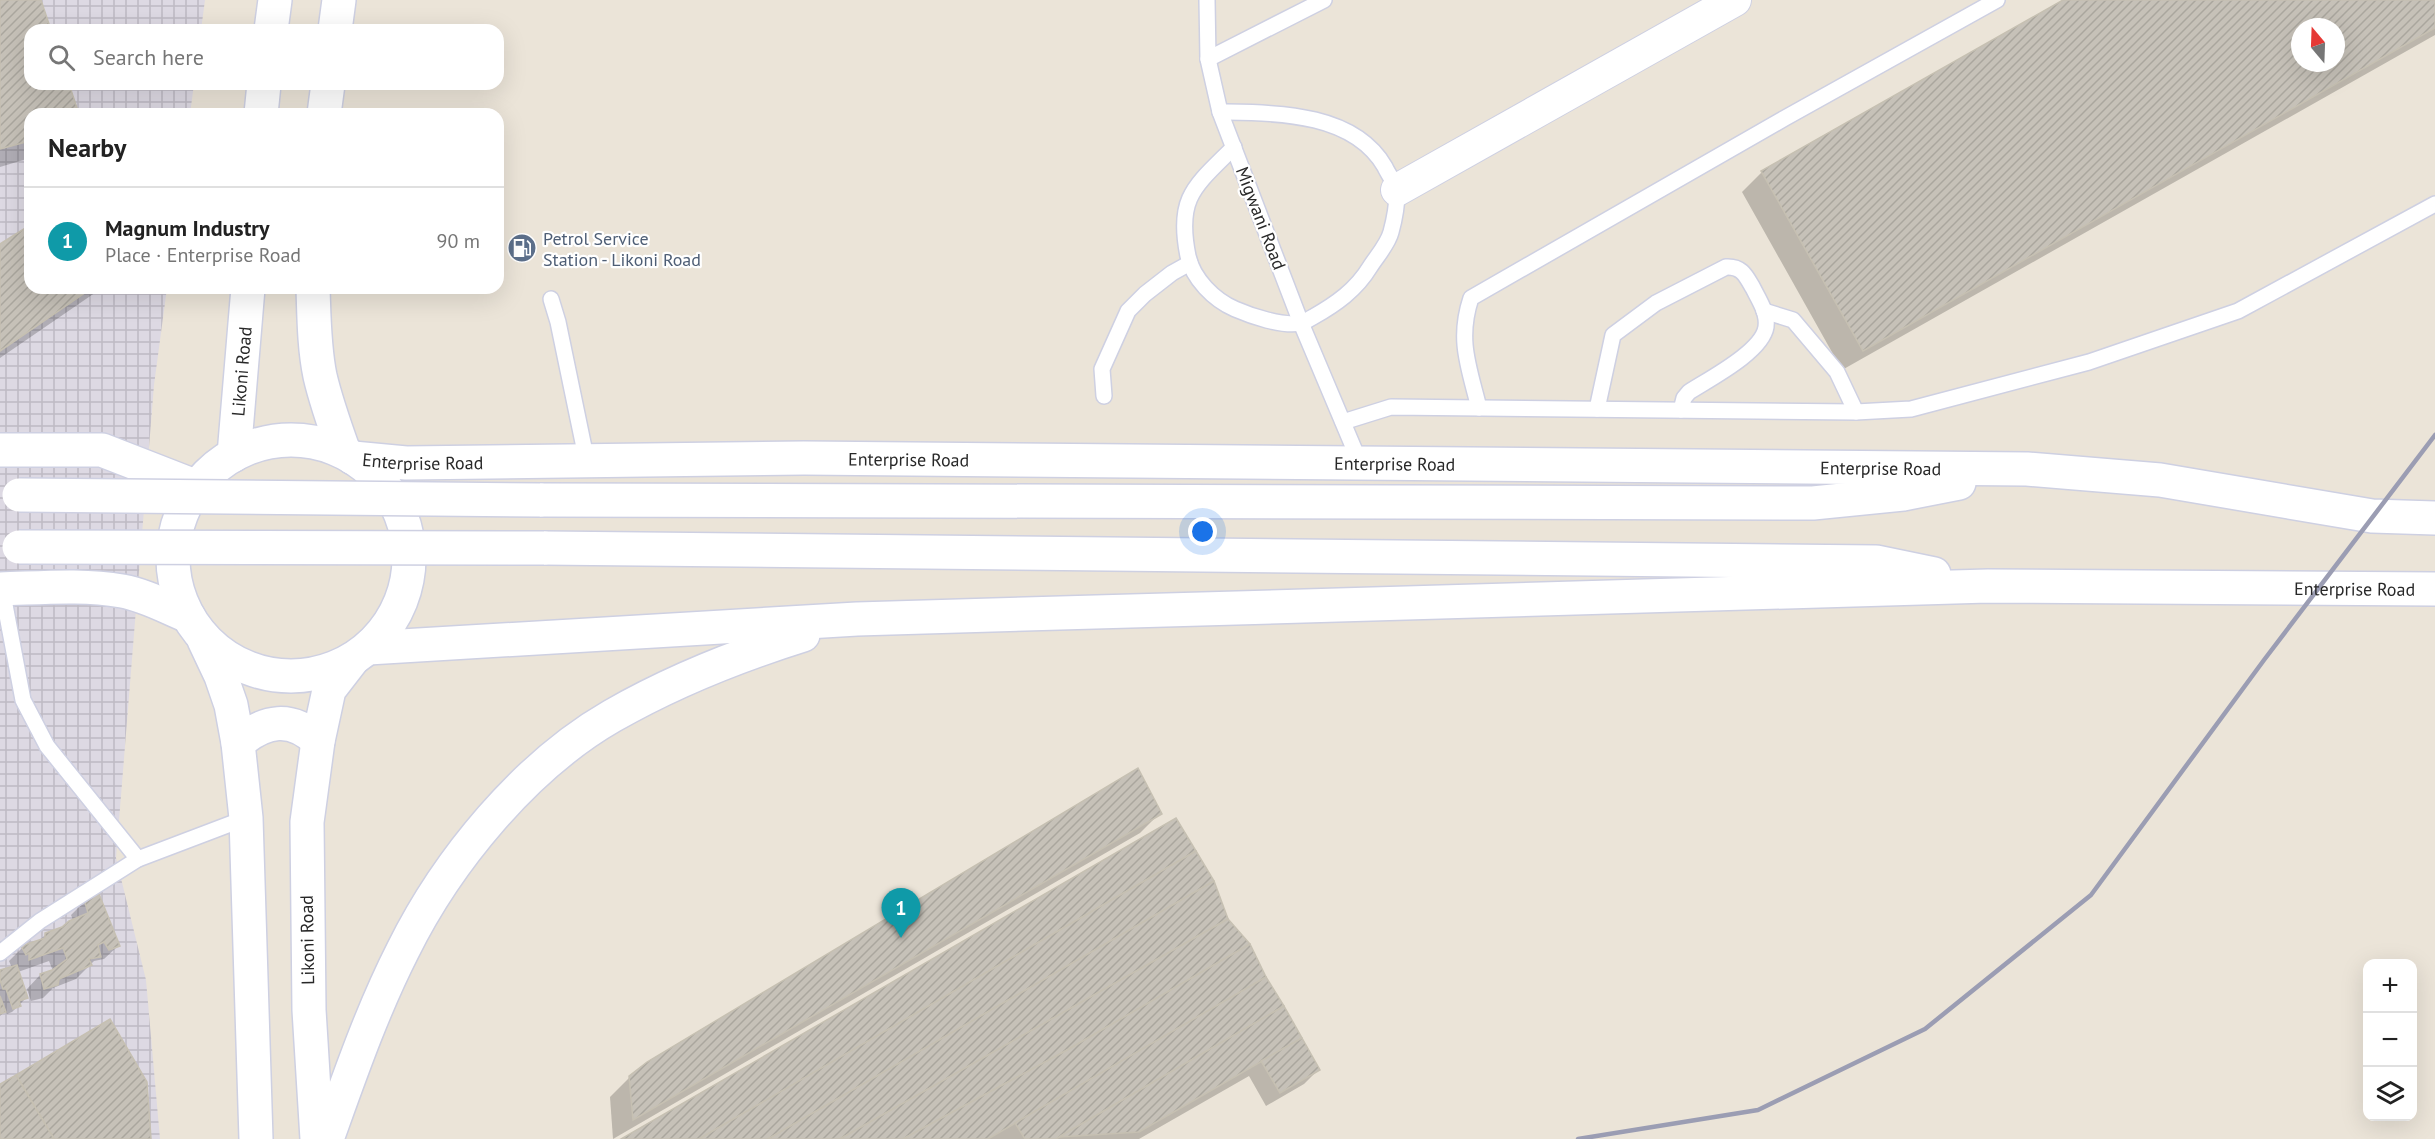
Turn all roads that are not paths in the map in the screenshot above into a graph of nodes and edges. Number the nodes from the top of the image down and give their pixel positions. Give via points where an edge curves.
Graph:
1 (275, 0) edge
2 (339, 0) edge
3 (1208, 0) edge
4 (1324, 0) edge
5 (1735, 0) edge
6 (1997, 0) edge
7 (272, 24) edge
8 (336, 24) edge
9 (1208, 59) junction
10 (263, 90) edge
11 (327, 90) edge
12 (262, 108) edge
13 (325, 108) edge
14 (1220, 112) junction
15 (1234, 147) junction
16 (1397, 190) junction
17 (2435, 204) edge
18 (1190, 263) junction
19 (247, 294) edge
20 (313, 294) edge
21 (551, 299) dead end
22 (1764, 311) junction
23 (1301, 323) junction
24 (1104, 396) dead end
25 (1479, 408) junction
26 (1597, 409) junction
27 (1682, 410) junction
28 (1856, 412) junction
29 (1343, 422) junction
30 (0, 450) edge
31 (234, 455) junction
32 (349, 455) junction
33 (587, 462) junction
34 (1360, 463) junction
35 (2026, 469) junction
36 (197, 487) junction
37 (0, 495) edge
38 (2435, 518) edge
39 (0, 547) edge
40 (1988, 586) junction
41 (1, 589) edge
42 (2435, 589) edge
43 (857, 619) junction
44 (195, 627) junction
45 (360, 653) junction
46 (318, 741) junction
47 (238, 743) junction
48 (246, 818) junction
49 (138, 859) junction
50 (0, 953) edge
51 (256, 1139) edge
52 (317, 1139) edge
53 (327, 1139) edge

1 - 7 main road
2 - 8 main road
3 - 9 lane, Migwani Road
4 - 9 lane
5 - 16 street
6 - 25 lane via 1471,298 1463,343
9 - 14 lane, Migwani Road
10 - 12 main road
11 - 13 main road
14 - 15 lane, Migwani Road
14 - 16 lane via 1276,113 1328,123 1359,139 1379,158
15 - 18 lane via 1196,184 1186,209 1183,223
15 - 23 lane, Migwani Road
16 - 23 lane via 1391,234 1365,275 1338,303
17 - 28 lane via 2238,311 2090,362 1911,409
18 - 23 lane via 1203,285 1230,307 1272,322
18 - 24 lane via 1165,278 1128,311 1102,369
19 - 31 main road, Likoni Road
20 - 32 main road via 320,375 328,408
21 - 33 lane
22 - 26 lane via 1747,276 1734,267 1726,267 1656,303 1613,335
22 - 27 lane via 1766,326 1762,338 1750,351 1689,392
22 - 28 lane via 1793,320 1837,372
23 - 29 lane, Migwani Road
25 - 26 lane
25 - 29 lane via 1391,407
26 - 27 lane
27 - 28 lane
29 - 34 lane, Migwani Road
30 - 36 main road via 102,450
31 - 32 main road via 269,442 307,441
31 - 36 main road
32 - 33 main road, Enterprise Road via 406,463
32 - 45 main road, Likoni Road via 381,481 401,513 410,549 406,586 392,620
33 - 34 main road, Enterprise Road via 804,458
34 - 35 main road, Enterprise Road
35 - 37 main road, bridge via 1903,494 1813,503
35 - 38 main road, Enterprise Road via 2160,480 2372,516
36 - 44 main road via 177,527 172,564 177,591
39 - 40 main road, bridge via 1876,562
40 - 42 main road, Enterprise Road
40 - 43 main road, Enterprise Road
41 - 44 main road via 85,587 123,591 148,599
41 - 49 lane via 23,700 46,746
43 - 45 main road, Enterprise Road
43 - 53 main road via 760,648 683,678 610,717 549,761 499,811 447,875 403,948 369,1022
44 - 45 main road via 228,658 258,672 290,676 323,672
44 - 47 main road via 231,705
45 - 46 main road, Likoni Road via 329,690
46 - 47 main road via 308,731 278,724 264,725
46 - 52 main road, Likoni Road via 306,856
47 - 48 main road
48 - 49 lane
48 - 51 main road
49 - 50 lane via 40,921

